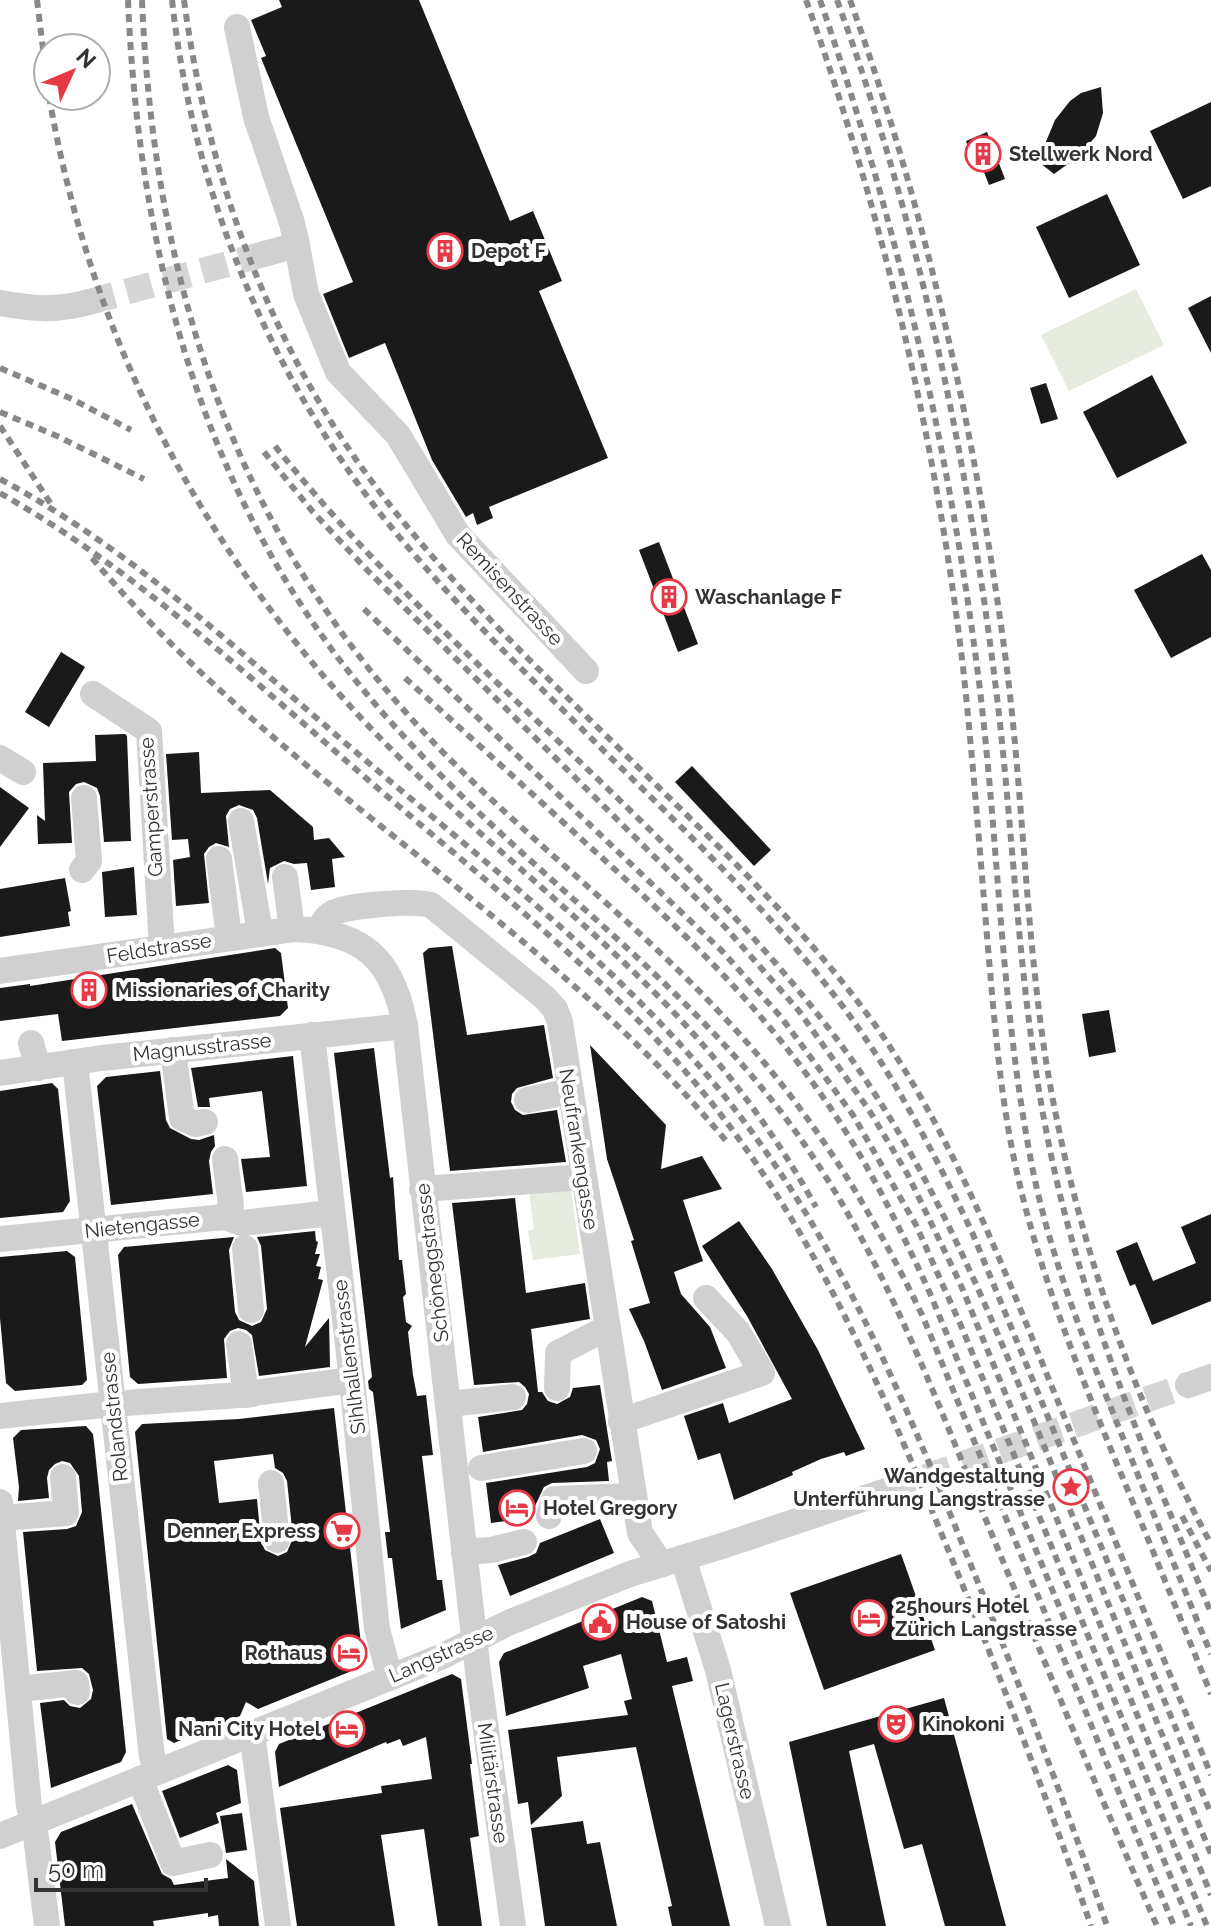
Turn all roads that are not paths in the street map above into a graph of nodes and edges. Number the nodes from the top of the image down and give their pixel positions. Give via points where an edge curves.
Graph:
1 (237, 27) dead end
2 (297, 245) junction
3 (264, 254) tunnel mouth
4 (89, 302) tunnel mouth
5 (0, 303) edge
6 (586, 671) dead end
7 (93, 694) dead end
8 (84, 798) dead end
9 (241, 821) dead end
10 (219, 859) dead end
11 (82, 870) dead end
12 (285, 877) dead end
13 (292, 929) junction
14 (319, 930) junction
15 (260, 932) junction
16 (229, 937) junction
17 (162, 947) junction
18 (0, 971) edge
19 (405, 1026) junction
20 (312, 1035) junction
21 (173, 1050) junction
22 (75, 1062) junction
23 (0, 1073) edge
24 (571, 1091) junction
25 (527, 1100) dead end
26 (205, 1122) dead end
27 (225, 1159) dead end
28 (584, 1177) junction
29 (422, 1189) junction
30 (331, 1213) junction
31 (238, 1229) junction
32 (94, 1230) junction
33 (0, 1239) edge
34 (706, 1298) dead end
35 (251, 1310) dead end
36 (608, 1334) junction
37 (239, 1344) dead end
38 (352, 1380) junction
39 (557, 1388) dead end
40 (253, 1394) junction
41 (513, 1397) dead end
42 (112, 1404) junction
43 (449, 1404) junction
44 (0, 1416) edge
45 (621, 1421) junction
46 (584, 1451) dead end
47 (481, 1468) dead end
48 (63, 1477) dead end
49 (271, 1483) dead end
50 (889, 1490) tunnel mouth
51 (633, 1496) junction
52 (1, 1510) edge
53 (549, 1516) dead end
54 (277, 1540) dead end
55 (524, 1542) dead end
56 (464, 1552) junction
57 (672, 1561) junction
58 (474, 1640) junction
59 (46, 1675) dead end
60 (390, 1678) junction
61 (18, 1683) junction
62 (77, 1692) dead end
63 (11, 1721) edge
64 (252, 1733) junction
65 (149, 1775) junction
66 (33, 1823) junction
67 (0, 1836) edge
68 (210, 1855) dead end
69 (47, 1926) edge
70 (278, 1926) edge
71 (513, 1926) edge
72 (778, 1926) edge

1 - 2 street, Remisenstrasse via 259,128
2 - 3 street
2 - 6 street, Remisenstrasse via 306,294 338,372 398,435 458,535
4 - 5 street via 51,310
7 - 17 street, Gamperstrasse via 149,731
8 - 11 street via 89,861
9 - 15 street
10 - 16 street
12 - 13 street
13 - 14 street, Feldstrasse
13 - 15 street, Feldstrasse
14 - 19 street, Schöneggstrasse via 344,936 378,962 394,985
14 - 24 street, Neufrankengasse via 324,920 343,910 408,902 435,907 552,1005 560,1022
15 - 16 street, Feldstrasse
16 - 17 street, Feldstrasse
17 - 18 street, Feldstrasse
19 - 20 street, Magnusstrasse
19 - 29 street, Schöneggstrasse
20 - 21 street, Magnusstrasse
20 - 30 street, Sihlhallenstrasse
21 - 22 street, Magnusstrasse
21 - 26 street via 182,1118
22 - 23 street, Magnusstrasse via 34,1055
22 - 32 street, Rolandstrasse
24 - 25 street
24 - 28 street, Neufrankengasse
27 - 31 street
28 - 29 street
28 - 36 street, Neufrankengasse
29 - 43 street, Schöneggstrasse
30 - 31 street, Nietengasse
30 - 38 street, Sihlhallenstrasse
31 - 32 street, Nietengasse
31 - 35 street
32 - 33 street, Nietengasse
32 - 42 street, Rolandstrasse
34 - 45 street via 738,1332 762,1373
36 - 39 street via 597,1333 558,1353
36 - 45 street, Neufrankengasse
37 - 40 street
38 - 40 street
38 - 60 street, Sihlhallenstrasse via 377,1629
40 - 42 street
41 - 43 street
42 - 44 street
42 - 65 street, Rolandstrasse via 152,1757
43 - 56 street, Schöneggstrasse
45 - 51 street, Neufrankengasse
46 - 47 street
48 - 52 street via 66,1513
49 - 54 street
50 - 57 street, Langstrasse
51 - 53 street via 554,1499
51 - 57 street, Neufrankengasse via 640,1533
52 - 61 street
55 - 56 street
56 - 58 street, Schöneggstrasse
57 - 58 street, Langstrasse
57 - 72 street, Lagerstrasse via 718,1670
58 - 60 street, Langstrasse
58 - 71 street, Militärstrasse
59 - 61 street
60 - 64 street, Langstrasse
61 - 62 street via 76,1683
61 - 63 street
63 - 66 street
64 - 65 street, Langstrasse
64 - 70 street
65 - 66 street, Langstrasse
65 - 68 street, Rolandstrasse via 173,1863
66 - 67 street, Langstrasse
66 - 69 street

